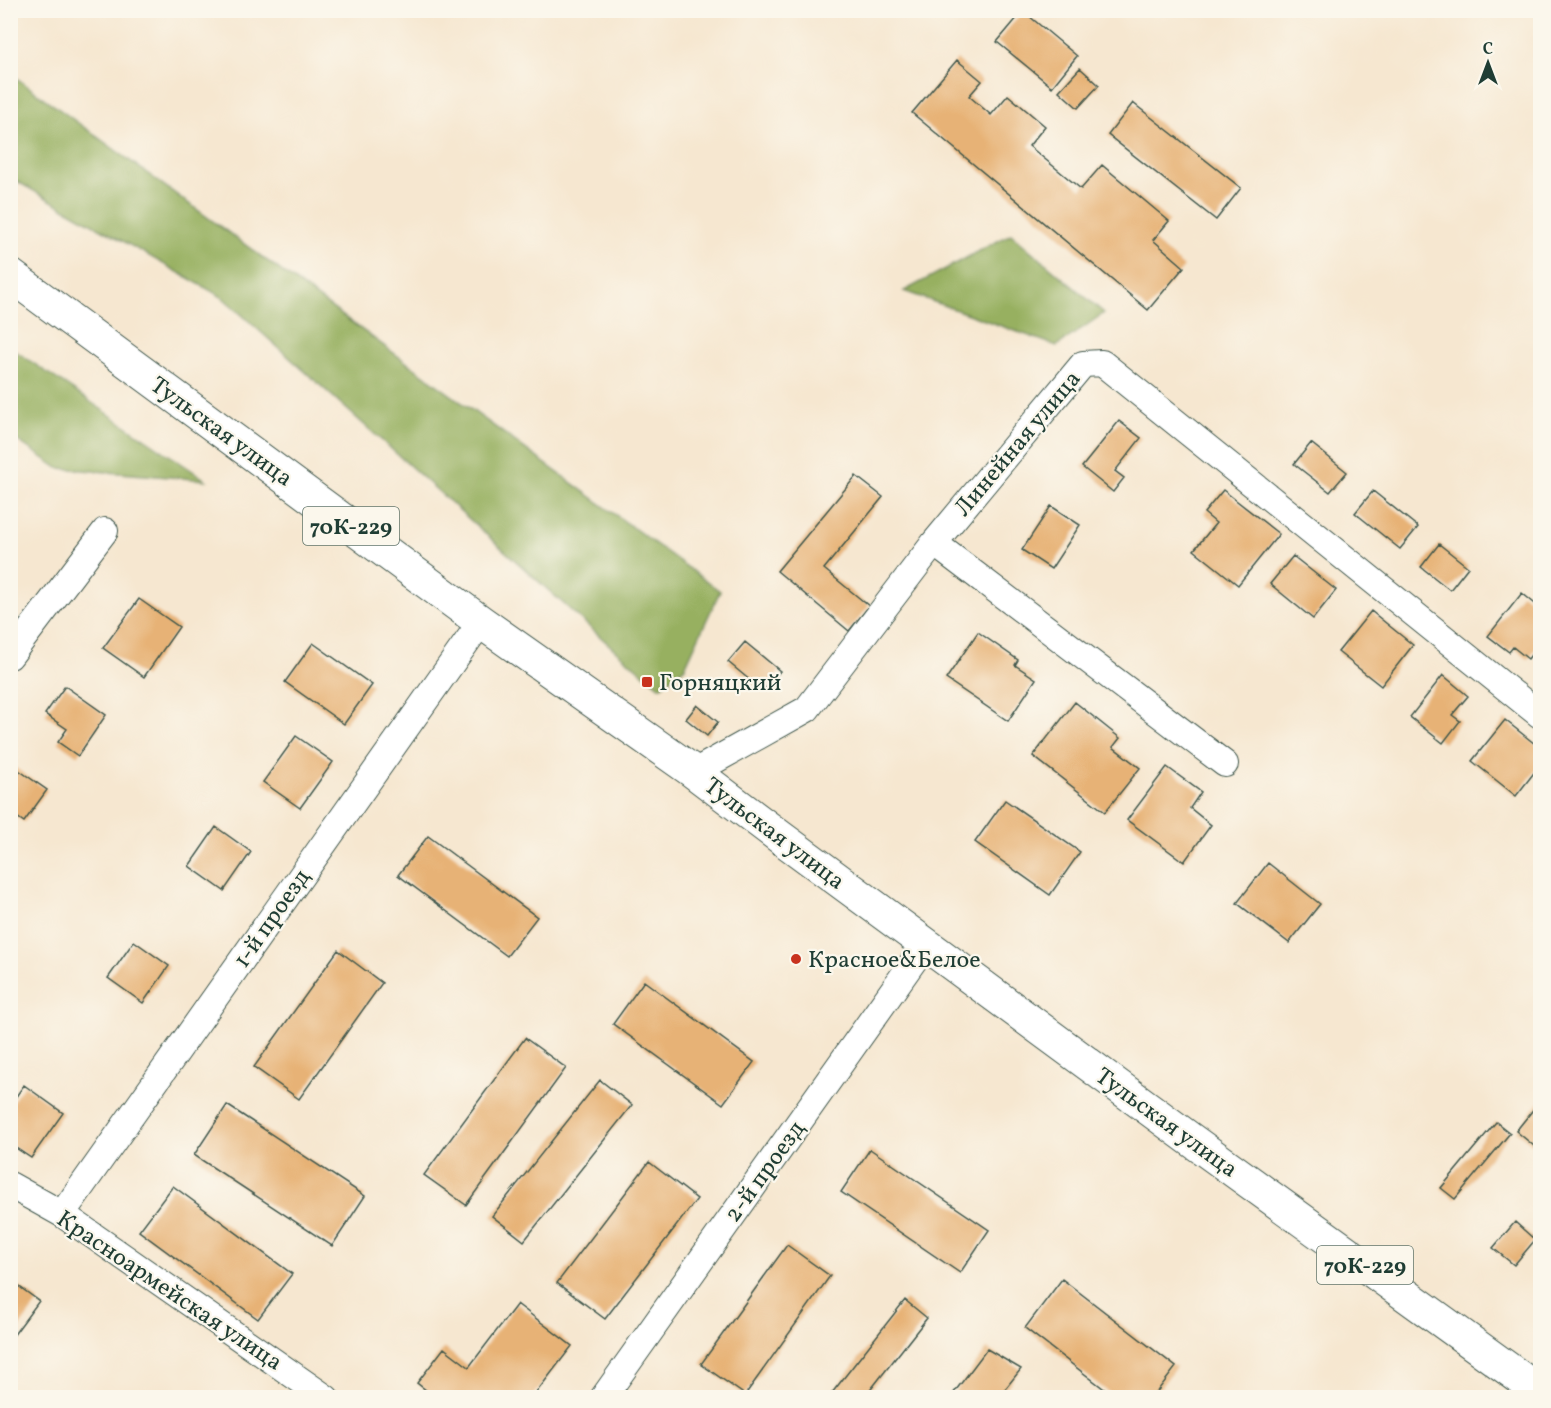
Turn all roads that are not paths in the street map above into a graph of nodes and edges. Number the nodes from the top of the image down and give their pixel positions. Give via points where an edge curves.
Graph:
1 (10, 274) edge
2 (105, 531) dead end
3 (934, 543) junction
4 (481, 622) junction
5 (10, 656) edge
6 (1540, 715) edge
7 (1225, 764) dead end
8 (694, 772) junction
9 (926, 945) junction
10 (10, 1185) edge
11 (62, 1214) junction
12 (1540, 1392) edge
13 (326, 1398) edge
14 (603, 1398) edge

1 - 4 main road, Тульская улица / 70К-229
2 - 5 street
3 - 6 street, Линейная улица via 1083,364 1102,363
3 - 7 street
3 - 8 street, Линейная улица via 807,710
4 - 8 main road, Тульская улица / 70К-229
4 - 11 street, 1-й проезд
8 - 9 main road, Тульская улица / 70К-229
9 - 12 main road, Тульская улица / 70К-229
9 - 14 street, 2-й проезд
10 - 11 street, Красноармейская улица
11 - 13 street, Красноармейская улица

